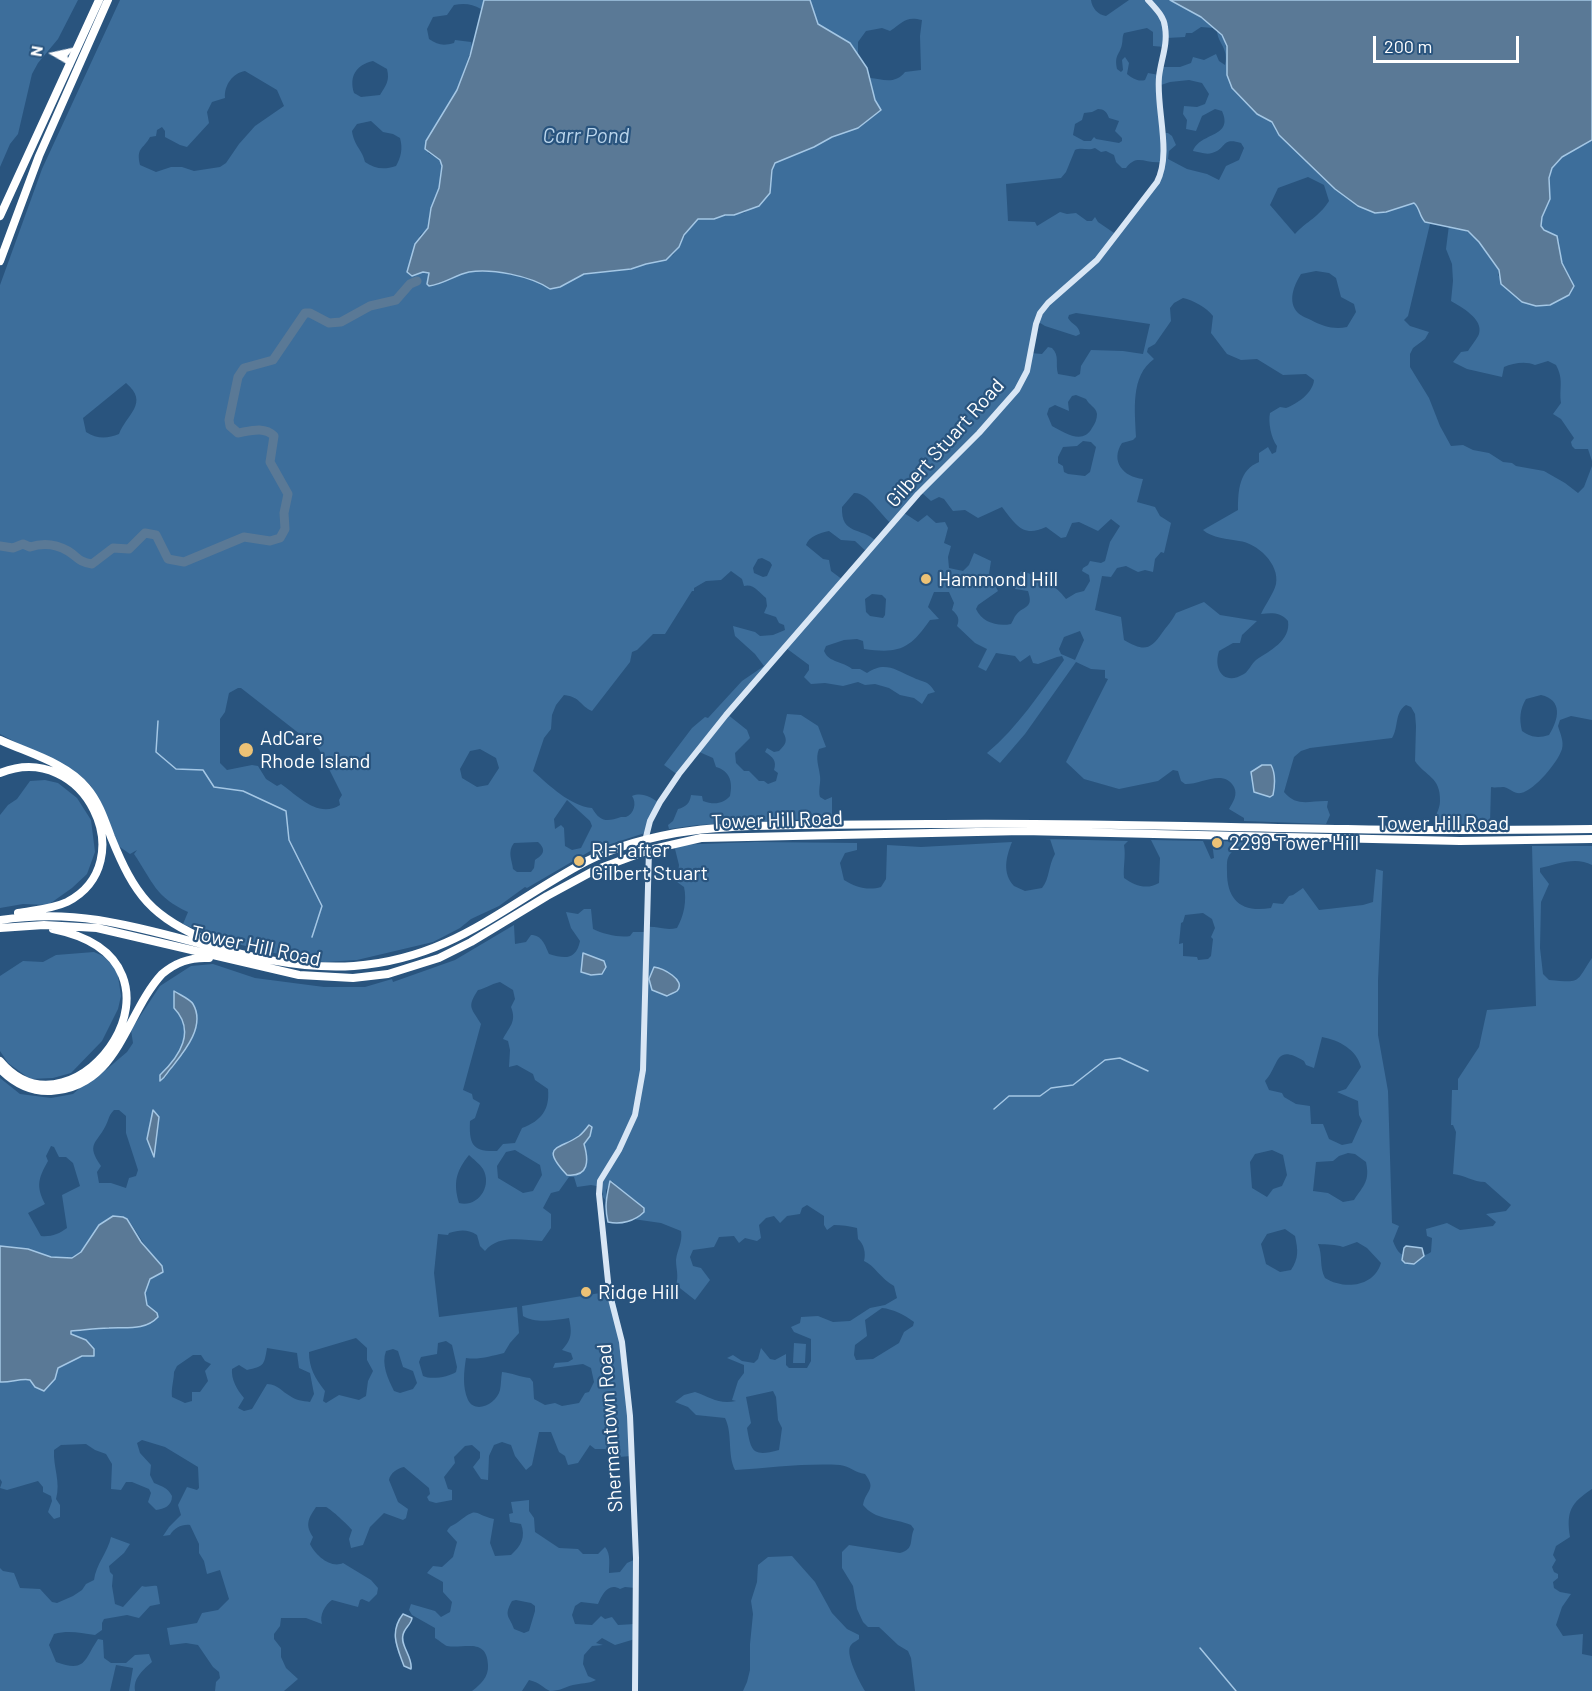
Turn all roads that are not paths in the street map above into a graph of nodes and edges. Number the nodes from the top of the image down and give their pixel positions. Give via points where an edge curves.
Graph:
1 (99, 0) edge
2 (108, 0) edge
3 (1148, 0) edge
4 (0, 216) edge
5 (0, 261) edge
6 (0, 740) edge
7 (0, 773) edge
8 (1065, 824) junction
9 (1592, 829) edge
10 (904, 834) junction
11 (1592, 839) edge
12 (647, 845) junction
13 (0, 918) edge
14 (34, 925) junction
15 (0, 928) edge
16 (235, 957) junction
17 (0, 1061) edge
18 (0, 1069) edge
19 (635, 1691) edge

1 - 4 highway
2 - 5 highway via 39,156
3 - 12 street, Gilbert Stuart Road via 1162,16 1166,35 1158,92 1163,162 1157,182 1097,260 1040,313 1027,372 1017,390 918,494 726,714 660,802 650,821
6 - 16 highway via 77,778 94,799 125,872 141,897 177,925
7 - 13 highway via 35,767 69,780 93,808 102,848 93,878 73,898 52,907
8 - 9 highway, Tower Hill Road
8 - 10 highway via 909,830
8 - 12 highway, Tower Hill Road via 731,826 673,834
10 - 11 highway, Tower Hill Road via 1023,831 1460,841
10 - 12 highway, Tower Hill Road via 701,838
12 - 16 highway, Tower Hill Road via 626,846 577,866 475,929 405,957 370,964 316,966
12 - 19 street, Shermantown Road via 643,1070 635,1115 600,1181 599,1194 609,1291 621,1342 630,1416 636,1558
13 - 16 highway, Tower Hill Road via 97,920
14 - 15 highway, Tower Hill Road
14 - 16 highway, Tower Hill Road via 105,930
14 - 17 highway via 74,935 110,955 125,981 124,1016 102,1058 71,1080 34,1083 17,1076
16 - 18 highway via 196,958 168,968 110,1058 79,1083 56,1090 38,1090 15,1082

